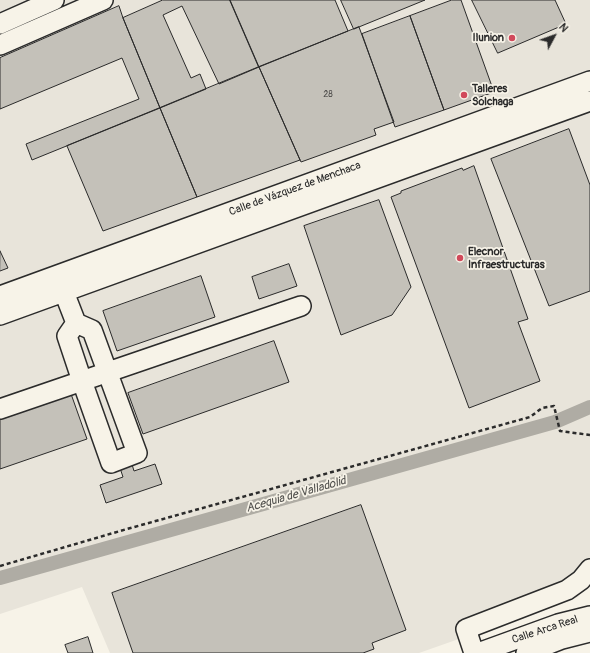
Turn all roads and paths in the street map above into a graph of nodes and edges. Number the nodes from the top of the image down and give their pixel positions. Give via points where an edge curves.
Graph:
1 (54, 0) edge
2 (103, 0) edge
3 (0, 24) edge
4 (0, 45) edge
5 (590, 81) edge
6 (589, 103) edge
7 (64, 292) junction
8 (0, 296) edge
9 (301, 306) dead end
10 (0, 315) edge
11 (78, 330) junction
12 (107, 372) junction
13 (82, 381) junction
14 (0, 409) edge
15 (590, 435) edge
16 (0, 566) edge
17 (590, 569) edge
18 (590, 616) edge
19 (590, 632) edge
20 (561, 639) edge
21 (474, 653) edge
22 (478, 653) edge
23 (526, 653) edge

1 - 3 street
2 - 4 street
5 - 8 street, Calle de Vázquez de Menchaca
6 - 7 street, Calle de Vázquez de Menchaca
7 - 10 street, Calle de Vázquez de Menchaca
7 - 11 street
9 - 12 street
11 - 12 street
11 - 13 street
12 - 13 street
12 - 13 street via 137,453 111,463
13 - 14 street
15 - 16 path via 560,431 554,406 542,408 530,417
17 - 21 street via 581,580 567,590 466,629
18 - 20 street, Calle Arca Real
19 - 20 street, Calle Arca Real
20 - 22 street, Calle Arca Real
20 - 23 street, Calle Arca Real

